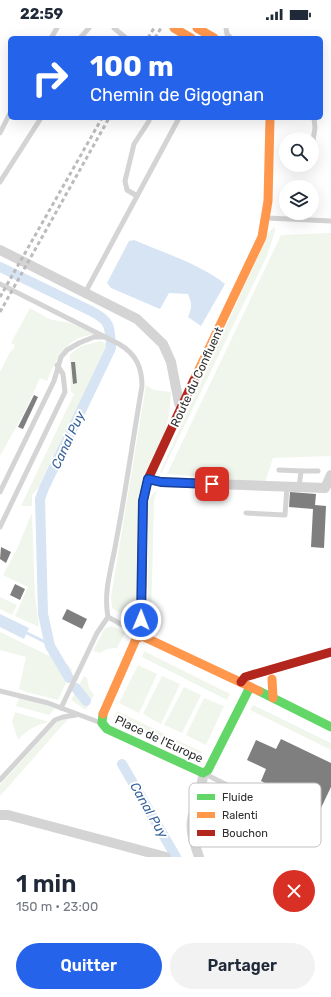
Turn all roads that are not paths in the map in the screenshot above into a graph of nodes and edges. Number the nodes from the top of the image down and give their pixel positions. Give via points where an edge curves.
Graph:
1 (89, 28) edge
2 (114, 28) edge
3 (174, 28) edge
4 (197, 28) edge
5 (82, 36) edge
6 (124, 36) edge
7 (188, 36) edge
8 (211, 36) edge
9 (8, 117) edge
10 (40, 120) edge
11 (173, 120) edge
12 (178, 120) edge
13 (269, 120) edge
14 (314, 120) edge
15 (149, 121) dead end
16 (174, 127) junction
17 (314, 132) edge
18 (0, 133) edge
19 (0, 182) edge
20 (137, 196) junction
21 (266, 218) junction
22 (331, 221) edge
23 (0, 250) edge
24 (0, 284) edge
25 (84, 294) junction
26 (106, 337) junction
27 (57, 365) junction
28 (182, 409) junction
29 (279, 470) dead end
30 (301, 471) junction
31 (318, 471) dead end
32 (331, 475) edge
33 (148, 479) junction
34 (287, 487) junction
35 (299, 487) junction
36 (0, 492) edge
37 (246, 513) dead end
38 (0, 527) edge
39 (108, 617) junction
40 (141, 633) junction
41 (331, 652) edge
42 (331, 662) edge
43 (272, 679) junction
44 (246, 684) junction
45 (0, 691) edge
46 (273, 698) junction
47 (61, 708) junction
48 (79, 715) junction
49 (102, 723) junction
50 (331, 727) edge
51 (202, 773) junction
52 (0, 780) edge
53 (202, 783) edge
54 (222, 783) edge
55 (0, 815) edge
56 (196, 847) edge
57 (166, 857) edge
58 (199, 857) edge

1 - 5 lane
2 - 6 lane
3 - 7 street
4 - 8 street
9 - 18 lane
10 - 19 lane
11 - 16 lane
12 - 16 lane
13 - 21 street, Route du Confluent
14 - 17 lane
15 - 20 lane via 134,144 125,181 128,190
16 - 20 lane
20 - 25 lane
21 - 22 lane
21 - 28 street, Route du Confluent via 256,254
23 - 25 street
24 - 26 lane
25 - 28 street via 137,319 163,344 171,362
26 - 27 lane via 94,337 79,343 68,350
26 - 39 lane via 127,349 137,360 142,386 106,591
27 - 36 lane via 54,381
27 - 38 lane via 63,374 65,392
28 - 33 street, Route du Confluent
29 - 30 lane
30 - 31 lane
30 - 35 lane
32 - 35 street via 325,488
33 - 34 street via 161,482
33 - 40 street, Route du Confluent via 143,501
34 - 35 street
34 - 37 lane via 285,515
39 - 40 lane
39 - 47 lane via 97,633
40 - 44 street
40 - 49 street, Place de l'Europe via 101,717
41 - 44 street via 245,677
42 - 43 street
43 - 44 street
43 - 46 street
44 - 46 street
44 - 51 street, Place de l'Europe via 208,770
45 - 47 lane
46 - 50 street
47 - 48 lane
48 - 49 lane
48 - 52 lane via 63,716 55,720
49 - 51 street, Place de l'Europe via 113,731
51 - 53 street
51 - 54 lane
55 - 57 street
56 - 58 street

